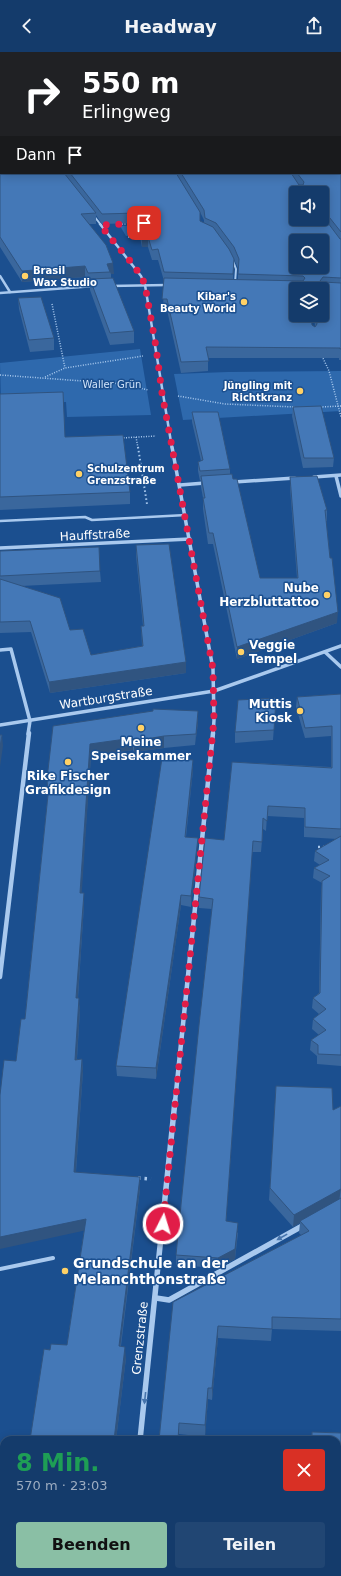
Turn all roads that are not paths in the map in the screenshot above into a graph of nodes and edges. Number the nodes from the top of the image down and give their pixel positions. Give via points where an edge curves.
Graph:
1 (93, 215) edge
2 (231, 258) edge
3 (0, 276) edge
4 (145, 285) junction
5 (168, 285) edge
6 (97, 286) edge
7 (105, 286) edge
8 (235, 287) edge
9 (10, 292) junction
10 (0, 293) edge
11 (341, 475) edge
12 (336, 476) junction
13 (313, 477) edge
14 (297, 478) edge
15 (227, 482) edge
16 (211, 483) edge
17 (180, 485) junction
18 (341, 496) edge
19 (186, 515) junction
20 (0, 521) edge
21 (190, 539) junction
22 (0, 548) edge
23 (341, 646) edge
24 (0, 650) edge
25 (325, 652) junction
26 (341, 667) edge
27 (214, 691) junction
28 (30, 721) junction
29 (0, 725) edge
30 (0, 977) edge
31 (310, 1222) edge
32 (52, 1258) dead end
33 (0, 1269) edge
34 (156, 1298) junction
35 (140, 1436) edge

1 - 4 street, Grenzstraße via 141,276
2 - 8 lane via 236,268
3 - 9 street
4 - 5 street
4 - 7 street
4 - 17 street, Grenzstraße
6 - 9 street
9 - 10 street
11 - 12 street
12 - 13 street
12 - 18 street
14 - 15 street
16 - 17 street
17 - 19 street, Grenzstraße
19 - 20 lane
19 - 21 street, Grenzstraße
21 - 22 street, Hauffstraße
21 - 27 street, Grenzstraße via 213,669
23 - 25 street, Wartburgstraße
24 - 28 street via 11,650
25 - 26 street
25 - 27 street, Wartburgstraße
27 - 28 street, Wartburgstraße
27 - 34 street, Grenzstraße via 214,720
28 - 29 street, Wartburgstraße
28 - 30 street
31 -> 34 street via 169,1300
32 - 33 lane
34 -> 35 street, Grenzstraße

